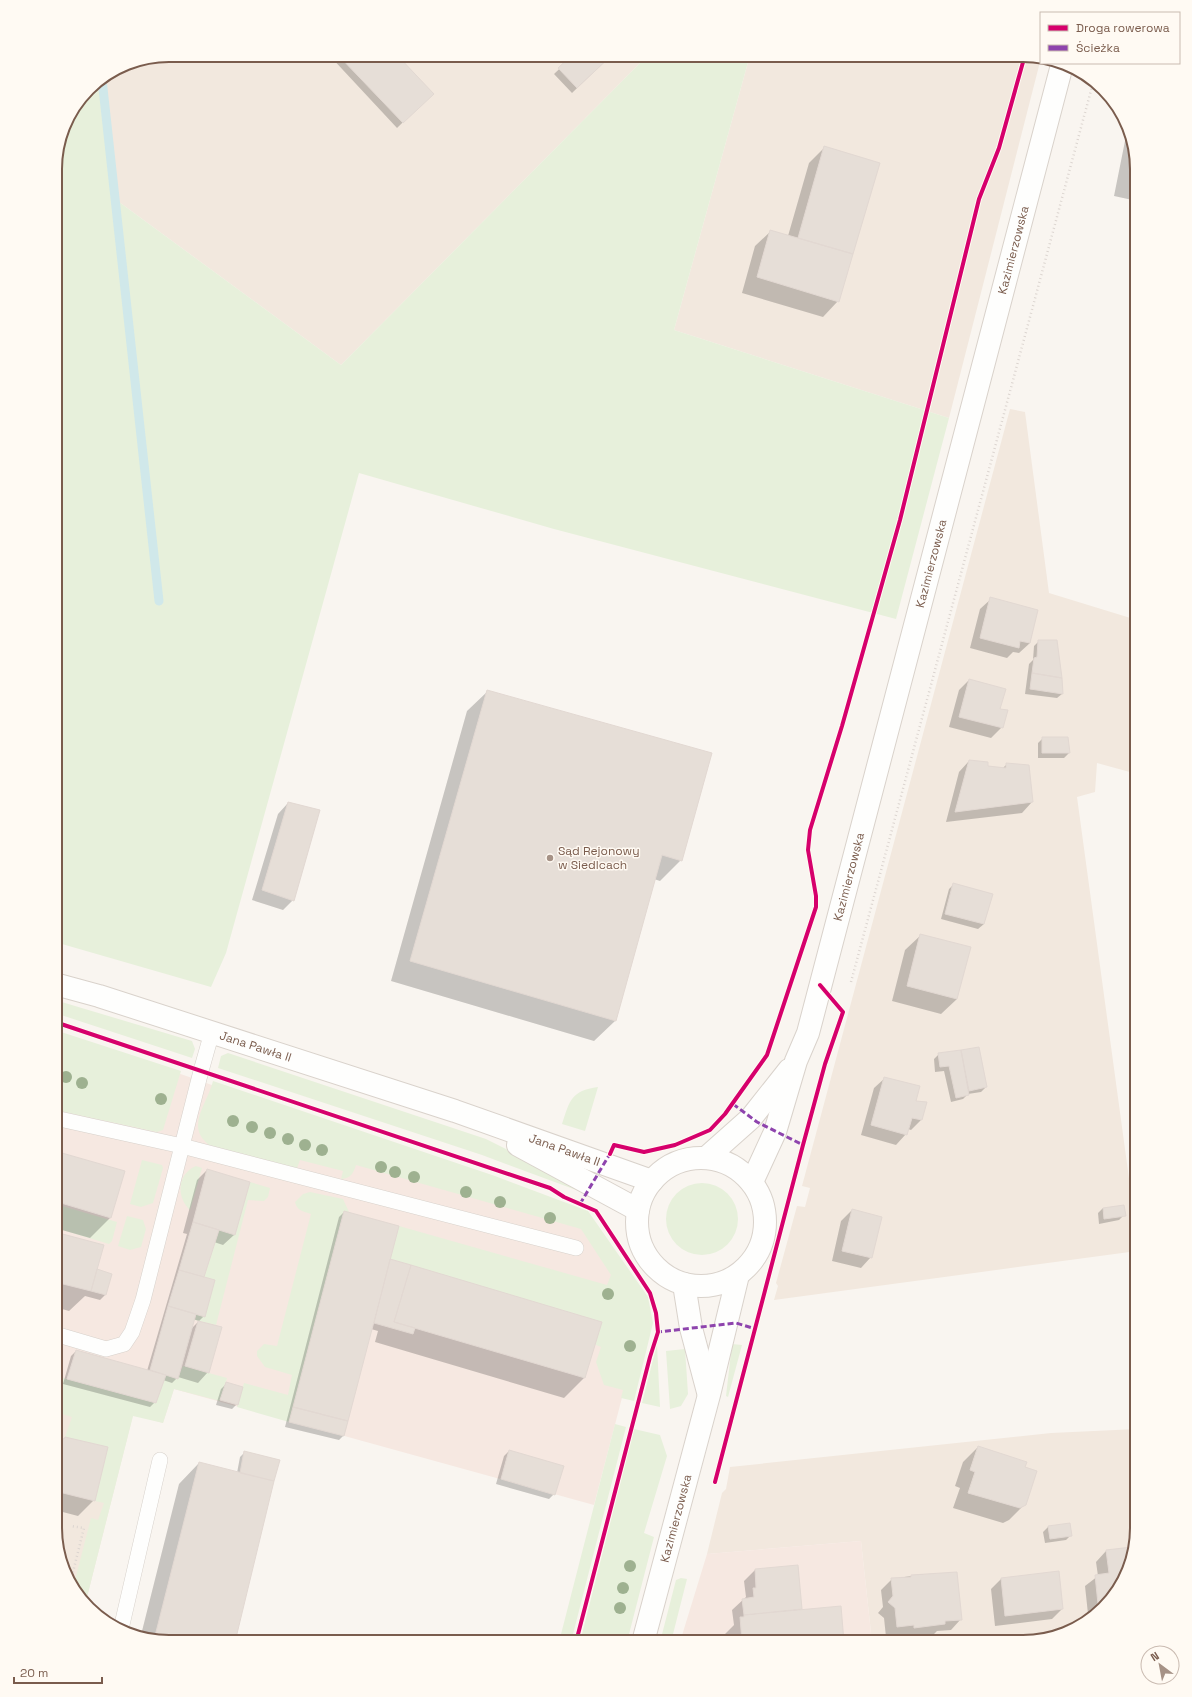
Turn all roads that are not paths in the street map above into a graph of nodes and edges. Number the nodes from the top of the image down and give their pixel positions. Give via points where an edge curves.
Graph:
1 (1061, 69) edge
2 (62, 986) edge
3 (212, 1032) junction
4 (796, 1061) junction
5 (455, 1111) junction
6 (62, 1120) edge
7 (182, 1146) junction
8 (706, 1158) junction
9 (652, 1181) junction
10 (752, 1182) junction
11 (638, 1210) junction
12 (576, 1248) dead end
13 (738, 1275) junction
14 (684, 1284) junction
15 (62, 1336) edge
16 (709, 1395) junction
17 (160, 1460) dead end
18 (122, 1624) edge
19 (645, 1635) edge

1 - 4 main road, Kazimierzowska via 808,1033
2 - 3 main road, Jana Pawła II
3 - 5 main road, Jana Pawła II
3 - 7 lane
4 - 8 main road, Kazimierzowska via 751,1118
4 - 10 main road, Kazimierzowska via 776,1132
5 - 9 main road, Jana Pawła II
5 - 11 main road, Jana Pawła II
6 - 7 lane
7 - 12 lane
7 - 15 lane via 143,1300 132,1332 124,1344 106,1349
8 - 9 main road via 686,1160 667,1168
8 - 10 main road via 725,1163 740,1171
9 - 11 main road via 643,1194
10 - 13 main road via 764,1208 765,1231 760,1248 751,1263
11 - 14 main road via 638,1233 646,1256 669,1278
13 - 14 main road via 721,1283 703,1287
13 - 16 main road, Kazimierzowska
14 - 16 main road, Kazimierzowska via 691,1328
16 - 19 main road, Kazimierzowska
17 - 18 lane

